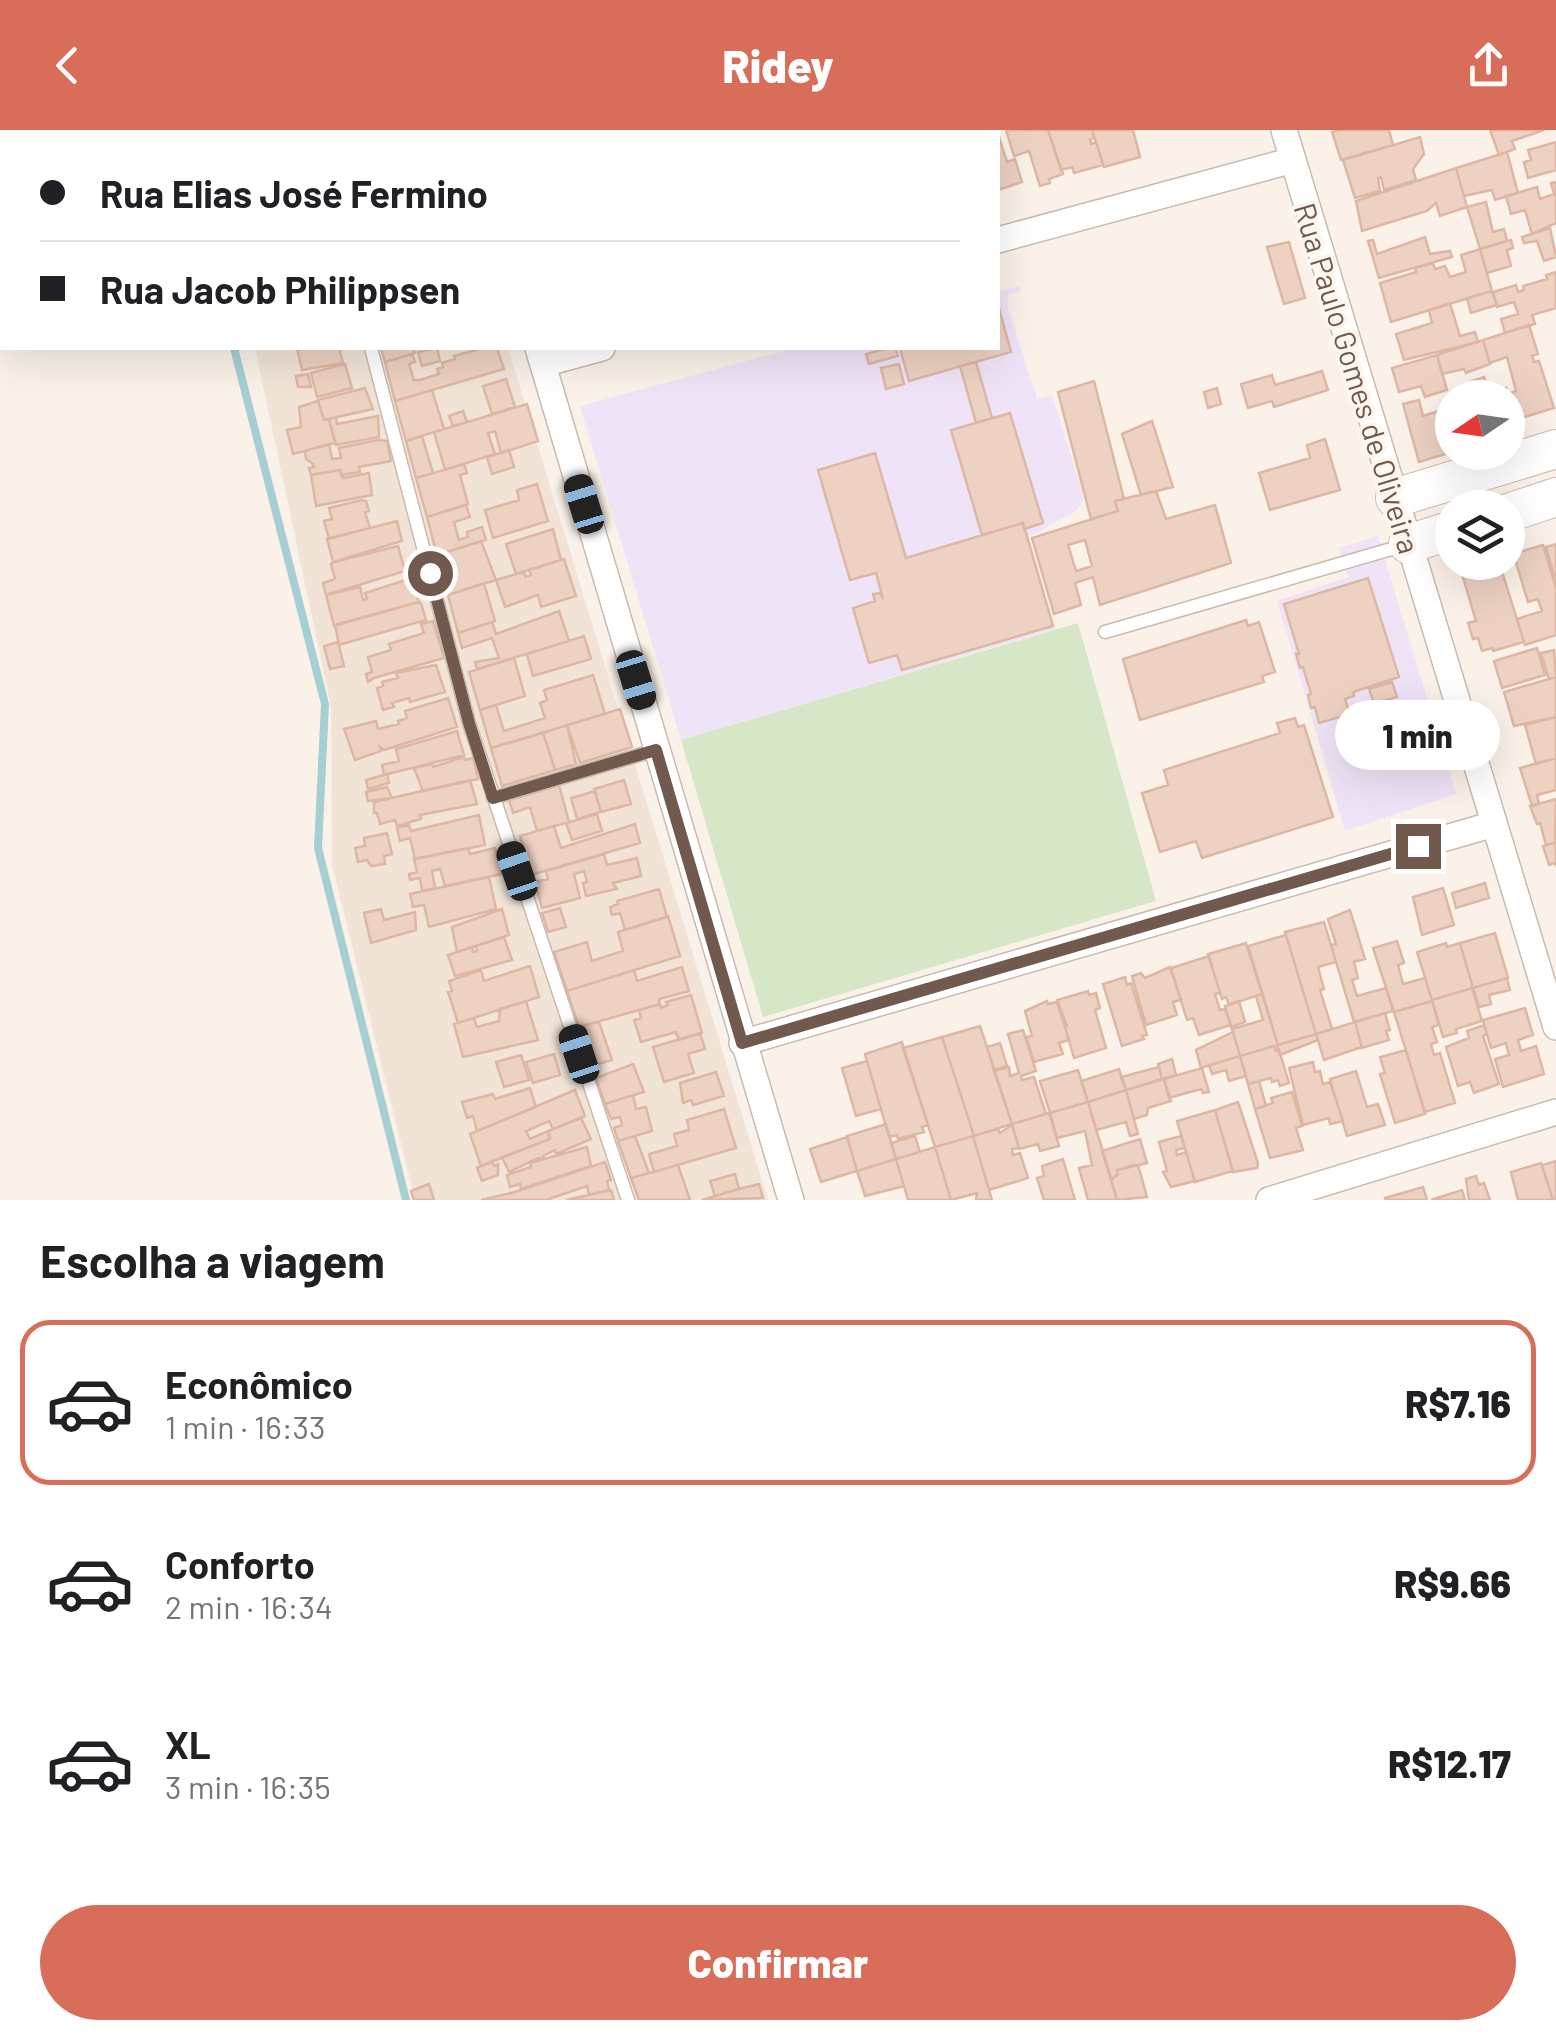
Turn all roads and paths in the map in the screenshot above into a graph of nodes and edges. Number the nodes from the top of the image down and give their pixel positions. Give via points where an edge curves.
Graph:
1 (1284, 130) edge
2 (1293, 160) junction
3 (1000, 239) edge
4 (372, 350) edge
5 (586, 350) edge
6 (540, 356) edge
7 (1556, 449) edge
8 (1556, 497) edge
9 (1394, 498) junction
10 (1525, 507) edge
11 (1435, 535) edge
12 (1408, 544) junction
13 (1105, 632) dead end
14 (656, 750) junction
15 (493, 798) junction
16 (1494, 824) junction
17 (1556, 1028) edge
18 (742, 1043) junction
19 (1556, 1112) edge
20 (628, 1200) edge
21 (791, 1200) edge
22 (1269, 1200) edge

1 - 2 street, Rua Paulo Gomes de Oliveira
2 - 3 street
2 - 9 street, Rua Paulo Gomes de Oliveira
4 - 15 lane
5 - 6 street
6 - 14 street
7 - 9 street
8 - 10 street
9 - 12 street, Rua Paulo Gomes de Oliveira
11 - 12 street
12 - 13 lane
12 - 16 street, Rua Paulo Gomes de Oliveira
14 - 15 lane
14 - 18 street
15 - 20 lane
16 - 17 street, Rua Paulo Gomes de Oliveira
16 - 18 street
18 - 21 street
19 - 22 street

